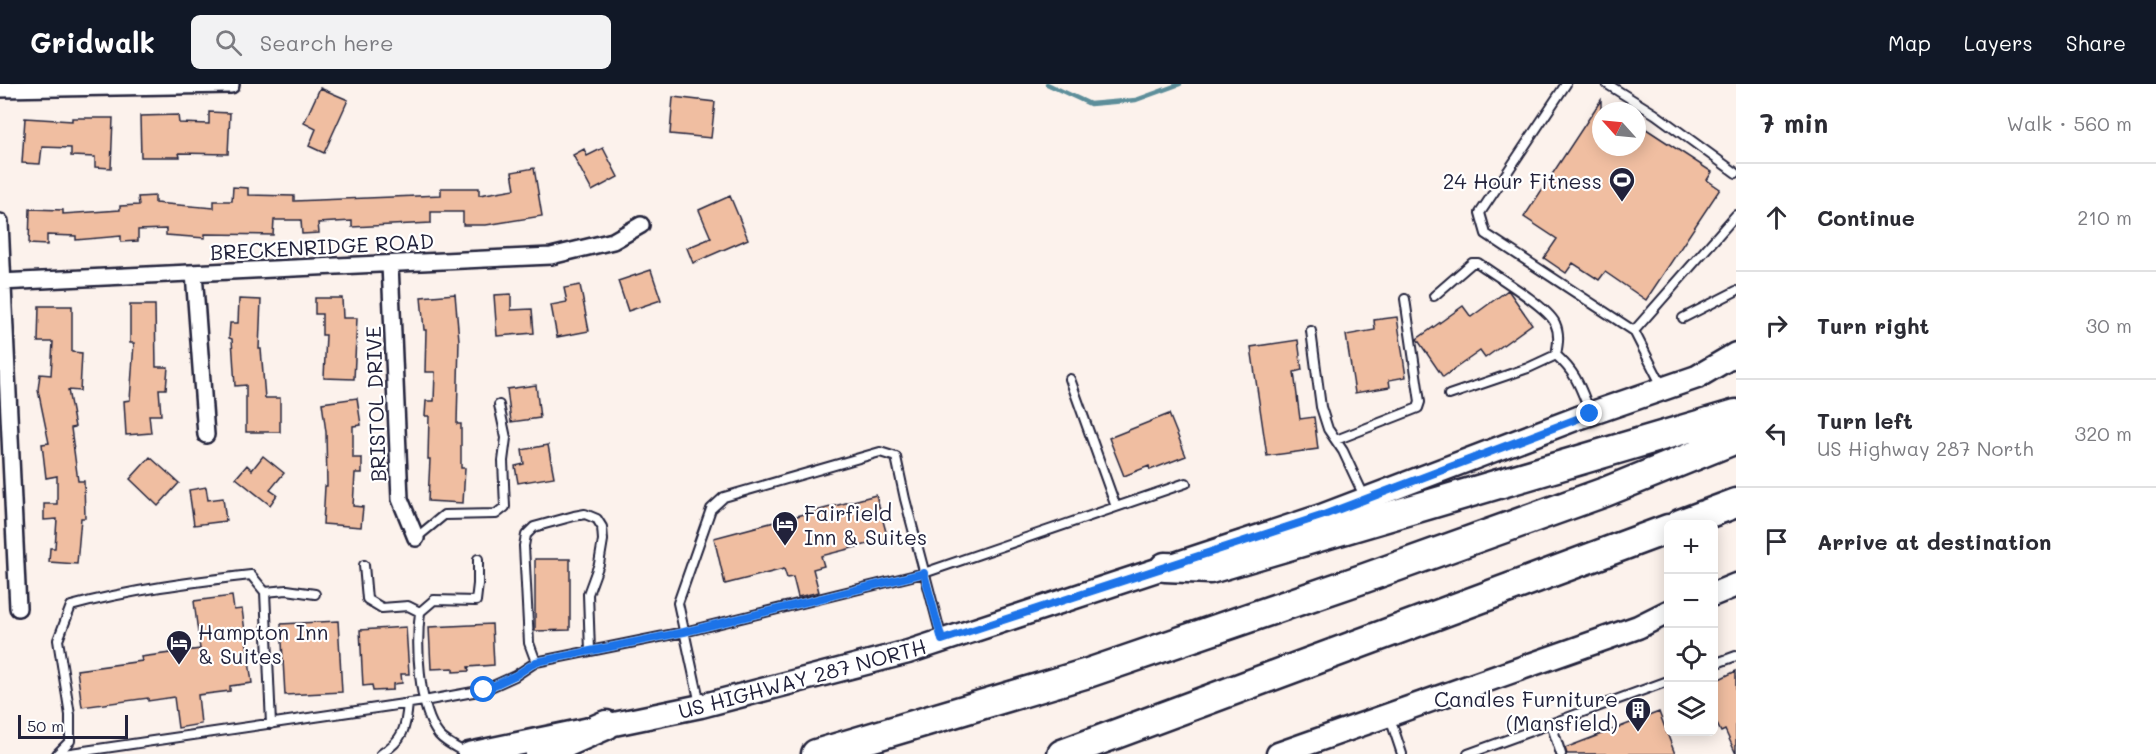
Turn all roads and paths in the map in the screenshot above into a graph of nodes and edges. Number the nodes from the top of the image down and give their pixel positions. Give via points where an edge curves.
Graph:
1 (1566, 84) edge
2 (1607, 84) edge
3 (160, 85) edge
4 (231, 85) edge
5 (0, 89) edge
6 (1736, 173) edge
7 (1736, 215) edge
8 (0, 222) edge
9 (641, 225) dead end
10 (390, 264) junction
11 (194, 273) junction
12 (1, 282) edge
13 (1736, 291) edge
14 (1434, 296) dead end
15 (1404, 299) dead end
16 (1683, 318) dead end
17 (1311, 331) dead end
18 (1634, 331) junction
19 (1736, 354) edge
20 (1556, 355) junction
21 (1070, 379) dead end
22 (1664, 388) junction
23 (1449, 395) dead end
24 (499, 405) dead end
25 (1590, 414) junction
26 (1736, 414) edge
27 (206, 435) dead end
28 (1736, 439) edge
29 (1336, 440) junction
30 (1186, 483) dead end
31 (1366, 499) junction
32 (1736, 503) edge
33 (1116, 507) junction
34 (1693, 520) edge
35 (1664, 530) edge
36 (416, 538) joint
37 (478, 559) dead end
38 (364, 565) dead end
39 (1164, 567) junction
40 (924, 573) junction
41 (1736, 585) edge
42 (265, 592) junction
43 (1718, 592) edge
44 (315, 594) dead end
45 (18, 608) dead end
46 (420, 612) junction
47 (1664, 614) edge
48 (684, 632) junction
49 (942, 640) junction
50 (590, 651) junction
51 (1736, 656) edge
52 (536, 662) junction
53 (1718, 662) edge
54 (1665, 682) edge
55 (424, 701) junction
56 (408, 704) junction
57 (701, 706) junction
58 (1389, 716) junction
59 (271, 724) junction
60 (1551, 724) junction
61 (606, 725) junction
62 (57, 754) edge
63 (64, 754) edge
64 (381, 754) edge
65 (468, 754) edge
66 (540, 754) edge
67 (816, 754) edge
68 (1062, 754) edge
69 (1278, 754) edge
70 (1402, 754) edge
71 (1468, 754) edge
72 (1561, 754) edge

1 - 18 lane via 1480,213 1486,234
2 - 6 lane
3 - 4 street
3 - 5 street
7 - 18 lane
8 - 12 street
9 - 10 street, BRECKENRIDGE ROAD via 613,241 550,256
10 - 11 street, BRECKENRIDGE ROAD
10 - 36 street, BRISTOL DRIVE via 400,498
11 - 12 street, BRECKENRIDGE ROAD
11 - 27 street
12 - 45 street
13 - 16 lane
14 - 20 lane via 1472,263 1478,263 1549,314 1558,330
15 - 29 lane via 1418,408
17 - 29 lane via 1321,407
18 - 22 lane
19 - 22 main road, US HIGHWAY 287 NORTH via 1696,377
20 - 23 lane
20 - 25 lane via 1576,377
21 - 33 lane
22 - 25 main road, US HIGHWAY 287 NORTH
24 - 36 lane via 506,438 505,507 496,514 444,515
25 - 31 main road, US HIGHWAY 287 NORTH
26 - 39 highway via 1210,569
28 - 67 highway via 1605,492 1099,669
29 - 31 lane
30 - 33 lane
31 - 39 main road, US HIGHWAY 287 NORTH
32 - 34 highway
33 - 40 lane
35 - 68 highway
37 - 46 lane via 476,602 434,600
38 - 46 lane via 367,599 382,608 408,606
39 - 49 main road, US HIGHWAY 287 NORTH
40 - 48 lane
40 - 48 lane via 896,457 880,452 724,496 711,509 678,603
40 - 49 lane
41 - 43 main road
42 - 44 lane
42 - 59 lane
42 - 62 lane via 250,575 121,593 71,606 58,640 70,715 69,741
46 - 55 lane
47 - 58 main road via 1627,632
48 - 50 lane
48 - 57 lane
49 - 57 main road, US HIGHWAY 287 NORTH
50 - 52 lane
50 - 52 lane via 588,594 603,540 597,519 585,514 534,527 526,535 530,643
51 - 53 lane
52 - 55 lane via 484,690
54 - 60 lane
55 - 56 lane
55 - 65 lane via 429,720 440,737
56 - 59 lane
56 - 64 lane via 406,726 396,744
57 - 61 main road, US HIGHWAY 287 NORTH
58 - 69 main road
58 - 70 lane
59 - 63 lane
60 - 71 lane
60 - 72 lane
61 - 65 main road, US HIGHWAY 287 NORTH
61 - 66 highway

